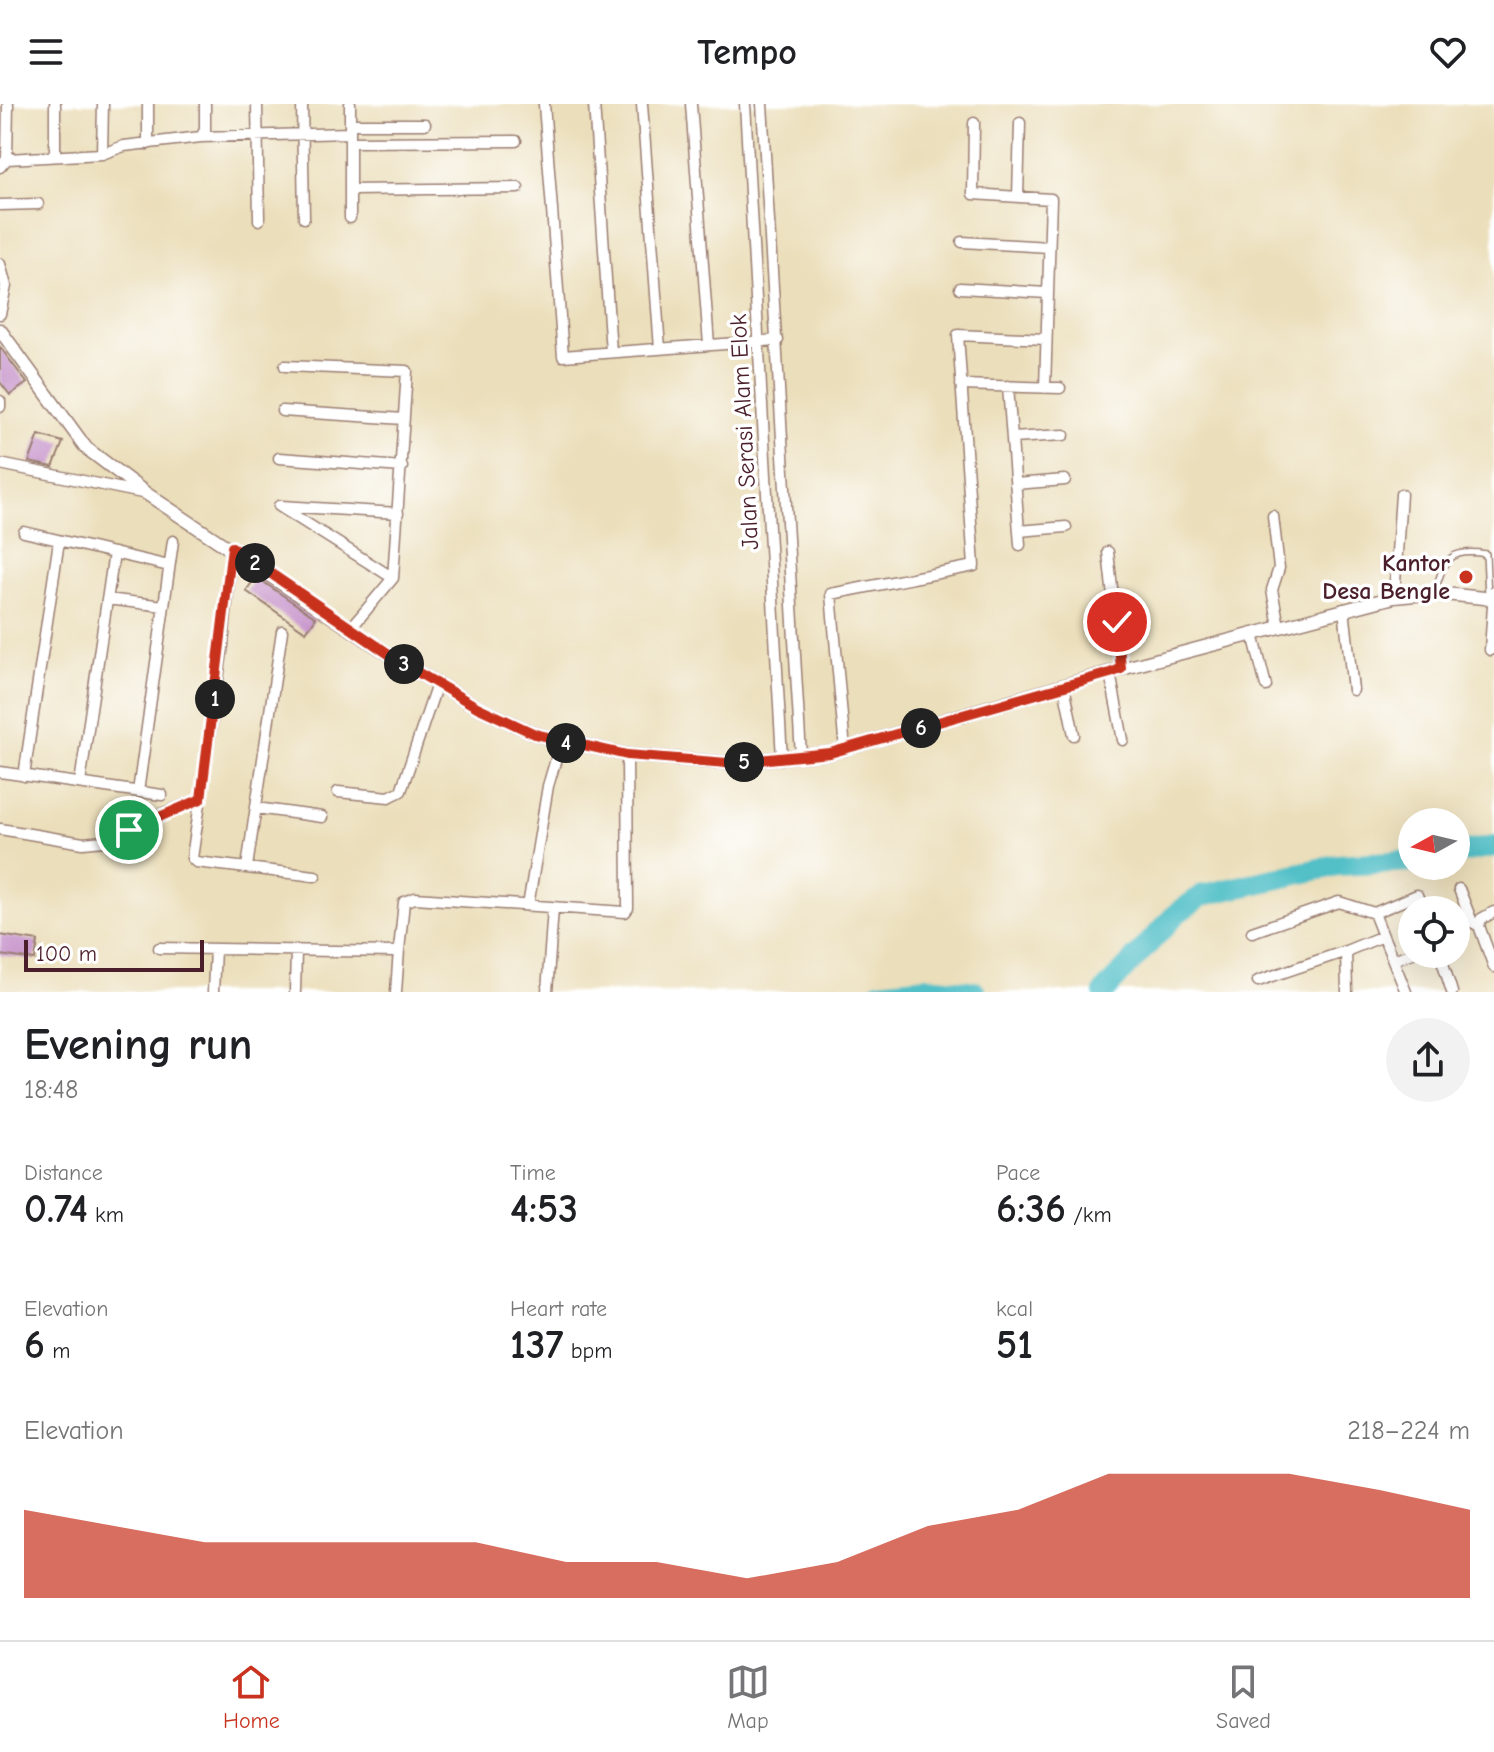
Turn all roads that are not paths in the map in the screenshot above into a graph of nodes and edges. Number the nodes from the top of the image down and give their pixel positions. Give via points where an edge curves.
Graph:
1 (8, 104) edge
2 (55, 104) edge
3 (103, 104) edge
4 (148, 104) edge
5 (205, 104) edge
6 (257, 104) edge
7 (302, 104) edge
8 (350, 104) edge
9 (544, 104) edge
10 (594, 104) edge
11 (642, 104) edge
12 (691, 104) edge
13 (745, 104) edge
14 (762, 104) edge
15 (974, 123) dead end
16 (1020, 123) dead end
17 (425, 124) dead end
18 (350, 133) junction
19 (302, 134) junction
20 (258, 135) junction
21 (201, 137) junction
22 (516, 141) dead end
23 (148, 144) junction
24 (102, 154) junction
25 (55, 155) junction
26 (4, 163) edge
27 (518, 188) dead end
28 (350, 190) junction
29 (1018, 197) junction
30 (38, 204) dead end
31 (0, 205) edge
32 (304, 218) dead end
33 (350, 218) dead end
34 (259, 220) dead end
35 (962, 242) dead end
36 (1049, 247) junction
37 (0, 264) edge
38 (960, 288) dead end
39 (1048, 293) junction
40 (0, 314) edge
41 (0, 330) edge
42 (1046, 339) junction
43 (778, 340) junction
44 (760, 341) junction
45 (709, 345) junction
46 (660, 349) junction
47 (611, 352) junction
48 (285, 366) dead end
49 (961, 385) junction
50 (1008, 386) junction
51 (1045, 388) junction
52 (1060, 388) dead end
53 (282, 411) dead end
54 (404, 419) junction
55 (1064, 435) dead end
56 (1012, 438) junction
57 (279, 458) dead end
58 (0, 464) edge
59 (402, 467) junction
60 (1065, 480) dead end
61 (1015, 484) junction
62 (147, 494) junction
63 (1401, 494) dead end
64 (398, 513) junction
65 (1273, 516) dead end
66 (1066, 527) dead end
67 (1019, 531) junction
68 (24, 532) dead end
69 (59, 541) junction
70 (173, 541) dead end
71 (1020, 545) dead end
72 (232, 547) junction
73 (1108, 552) dead end
74 (114, 553) junction
75 (169, 566) junction
76 (393, 578) junction
77 (1435, 593) junction
78 (1394, 597) junction
79 (1492, 597) edge
80 (107, 599) junction
81 (164, 606) junction
82 (1344, 609) junction
83 (1279, 626) junction
84 (351, 628) junction
85 (282, 631) dead end
86 (1253, 634) junction
87 (1490, 650) dead end
88 (1115, 671) junction
89 (437, 684) junction
90 (1064, 686) junction
91 (1266, 686) dead end
92 (1353, 690) dead end
93 (779, 709) junction
94 (798, 709) junction
95 (1074, 735) dead end
96 (1123, 740) dead end
97 (561, 742) junction
98 (845, 750) junction
99 (627, 755) junction
100 (801, 756) junction
101 (782, 759) junction
102 (0, 772) edge
103 (24, 776) junction
104 (80, 783) junction
105 (138, 792) junction
106 (338, 792) dead end
107 (162, 795) dead end
108 (201, 799) junction
109 (256, 808) junction
110 (322, 817) dead end
111 (0, 829) edge
112 (247, 867) junction
113 (315, 876) dead end
114 (1459, 889) dead end
115 (1398, 903) edge
116 (528, 906) junction
117 (553, 908) junction
118 (1494, 912) edge
119 (1374, 913) junction
120 (1479, 926) junction
121 (1252, 932) dead end
122 (1383, 936) junction
123 (159, 948) dead end
124 (215, 949) junction
125 (296, 950) junction
126 (399, 950) junction
127 (1346, 951) junction
128 (1398, 958) edge
129 (1393, 960) junction
130 (1494, 964) edge
131 (1444, 968) edge
132 (1258, 981) dead end
133 (213, 992) edge
134 (295, 992) edge
135 (396, 992) edge
136 (547, 992) edge
137 (1347, 992) edge
138 (1406, 992) edge
139 (1452, 992) edge

1 - 26 street
2 - 25 street
3 - 24 street
4 - 23 street
5 - 21 street
6 - 20 street
7 - 19 street
8 - 18 street
9 - 47 street via 563,356
10 - 47 street
11 - 46 street
12 - 45 street
13 - 44 street, Jalan Serasi Alam Elok
14 - 43 street, Jalan Serasi Alam Elok
15 - 29 street via 973,194
16 - 29 street
17 - 18 street
18 - 19 street
18 - 22 street
18 - 28 street
19 - 20 street
19 - 32 street
20 - 21 street
20 - 34 street
21 - 23 street
23 - 24 street
24 - 25 street
25 - 26 street
27 - 28 street
28 - 33 street
29 - 36 street via 1051,199
30 - 31 street
35 - 36 street
36 - 39 street
37 - 40 street via 6,286
38 - 39 street
39 - 42 street
41 - 62 street via 86,448
42 - 49 street via 958,335
42 - 51 street
43 - 44 street
43 - 94 street, Jalan Serasi Alam Elok
44 - 45 street
44 - 93 street, Jalan Serasi Alam Elok
45 - 46 street
46 - 47 street
48 - 54 street via 407,371
49 - 50 street
49 - 98 street via 974,566 831,594
50 - 51 street
50 - 56 street
51 - 52 street
53 - 54 street
54 - 59 street
55 - 56 street
56 - 61 street
57 - 59 street
58 - 62 street
59 - 64 street
60 - 61 street
61 - 67 street
62 - 72 street
63 - 78 street
64 - 76 street
64 - 76 street via 279,506
65 - 83 street via 1279,568 1272,590
66 - 67 street
67 - 71 street
68 - 69 street
69 - 74 street
69 - 103 street
70 - 75 street
72 - 84 street
72 - 108 street
73 - 88 street
74 - 75 street
74 - 80 street
75 - 81 street
76 - 84 street
77 - 78 street
77 - 79 street
77 - 79 lane via 1444,566 1463,550 1486,554
78 - 82 street
79 - 87 street
80 - 81 street
80 - 104 street
81 - 105 street
82 - 83 street
82 - 92 street
83 - 86 street
84 - 89 street
85 - 109 street
86 - 88 street
86 - 91 street
88 - 90 street
88 - 96 street
89 - 97 street
89 - 106 street via 401,791 389,797
90 - 95 street
90 - 98 street
93 - 94 street
93 - 101 street, Jalan Serasi Alam Elok
94 - 100 street, Jalan Serasi Alam Elok
97 - 99 street
97 - 116 street via 548,786
98 - 100 street
99 - 101 street via 727,763
99 - 117 street via 627,911
100 - 101 street
102 - 103 street
103 - 104 street
104 - 105 street
105 - 107 street
108 - 111 street via 104,841 83,843
108 - 112 street via 193,861
109 - 110 street
109 - 112 street
112 - 113 street
114 - 120 street via 1472,922
115 - 119 street
116 - 117 street
116 - 126 street via 409,899 403,907
117 - 136 street
118 - 120 street
119 - 121 street via 1339,902
119 - 122 street
120 - 130 street
122 - 127 street
122 - 129 street
123 - 124 street
124 - 125 street
124 - 133 street
125 - 126 street
125 - 134 street
126 - 135 street
127 - 132 street
127 - 137 street
128 - 129 street
129 - 138 street
131 - 139 street

